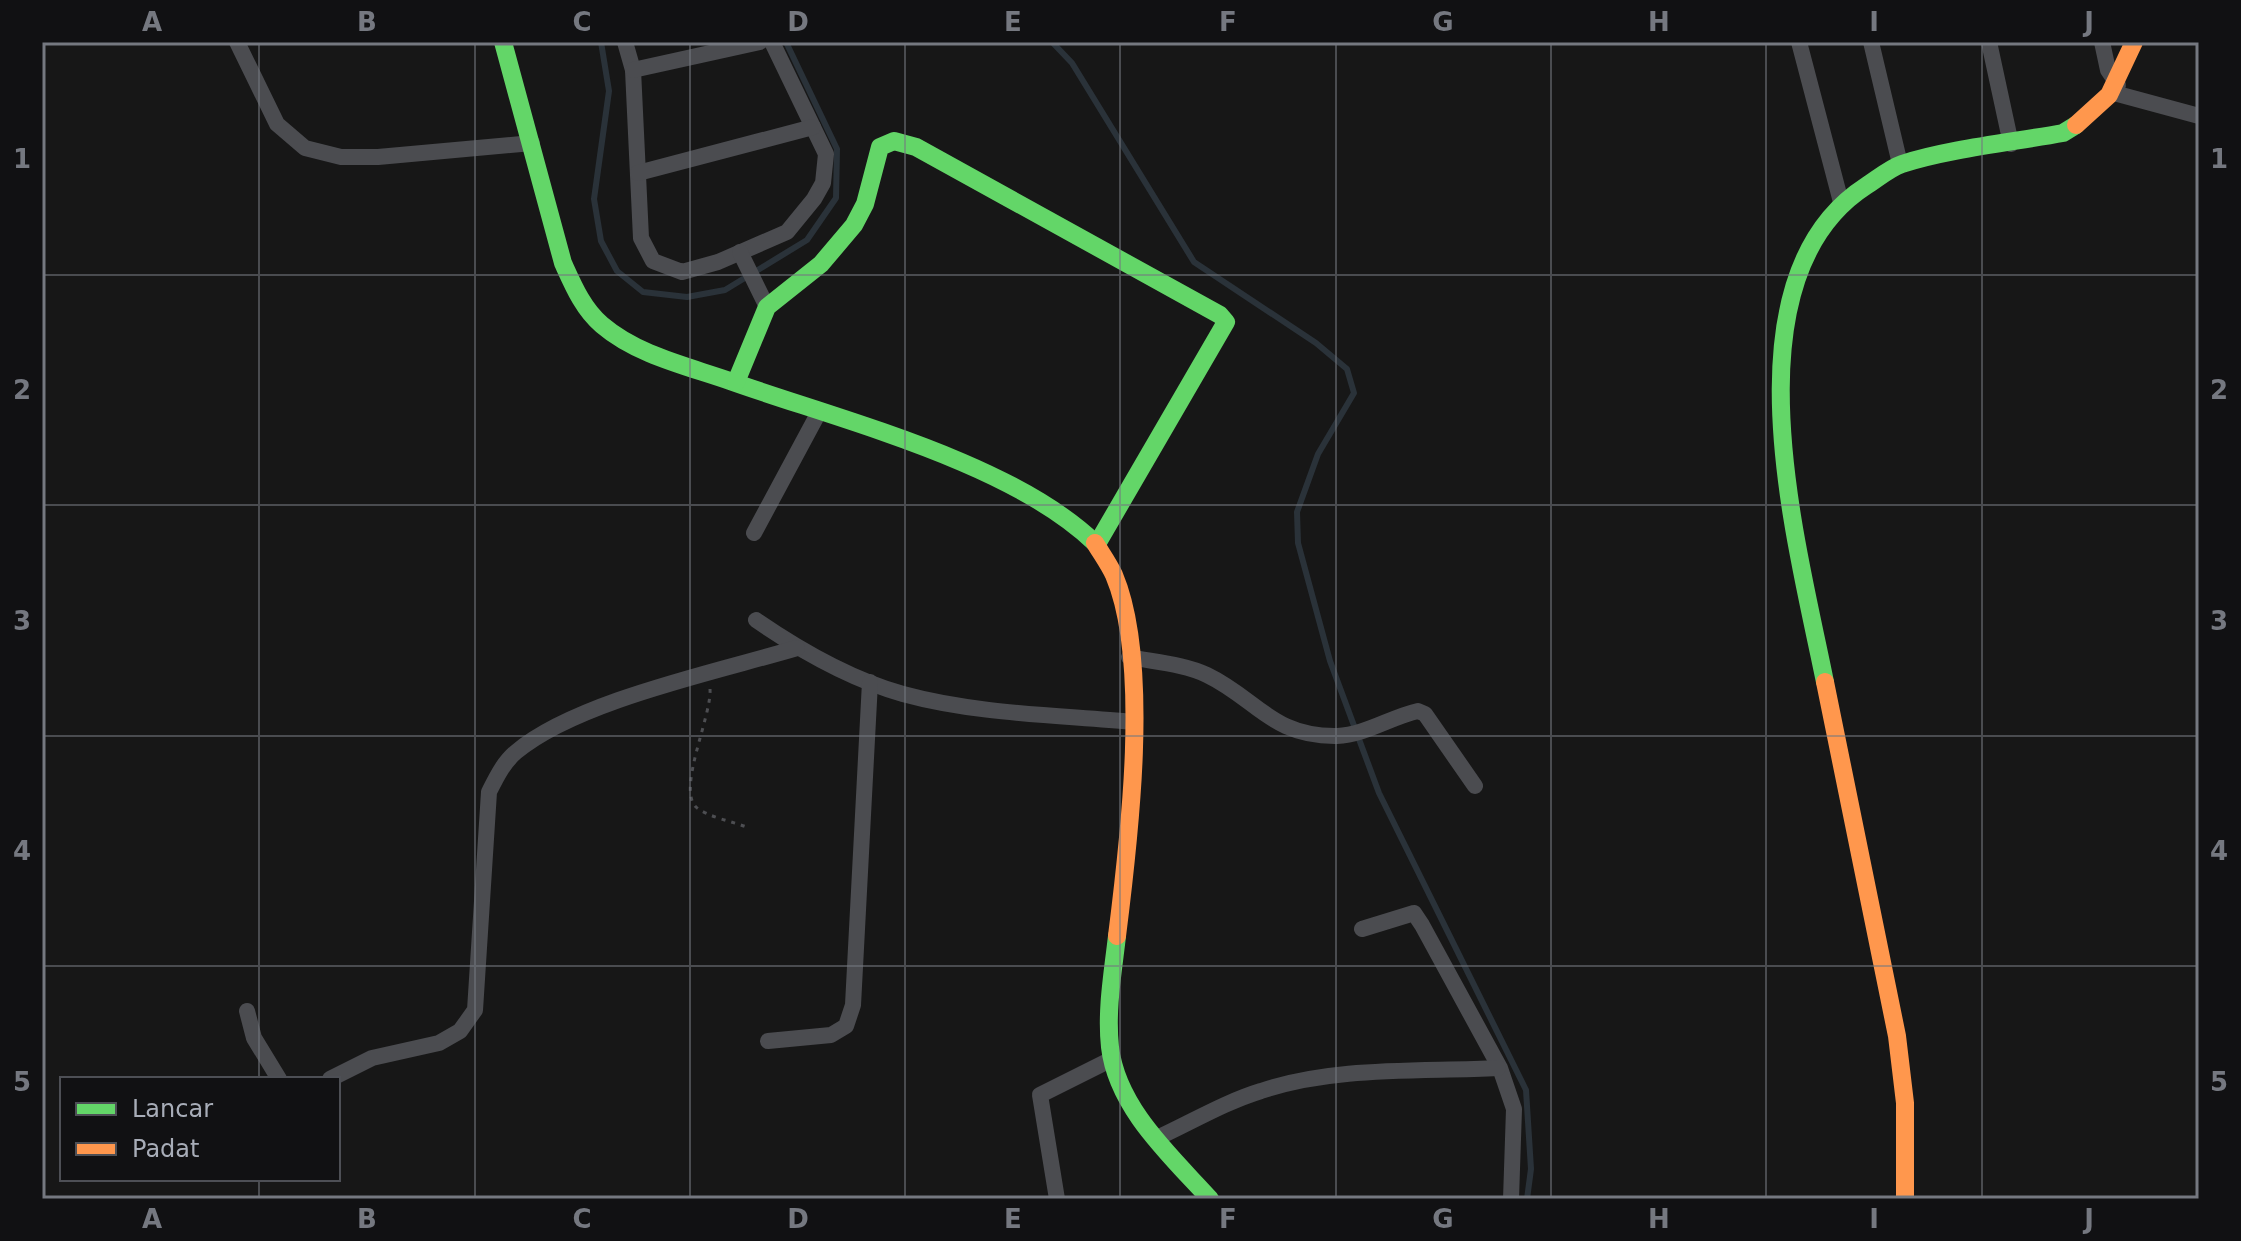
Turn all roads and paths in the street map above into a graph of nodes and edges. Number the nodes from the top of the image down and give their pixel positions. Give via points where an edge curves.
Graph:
1 (237, 42) edge
2 (503, 42) edge
3 (625, 42) edge
4 (760, 42) edge
5 (772, 42) edge
6 (1799, 42) edge
7 (1871, 42) edge
8 (1989, 42) edge
9 (2102, 42) edge
10 (2134, 42) edge
11 (633, 70) junction
12 (2116, 89) junction
13 (2199, 116) edge
14 (813, 127) junction
15 (532, 143) junction
16 (2011, 144) junction
17 (1900, 164) junction
18 (638, 173) junction
19 (1841, 202) junction
20 (740, 252) junction
21 (764, 304) junction
22 (736, 382) junction
23 (819, 412) junction
24 (754, 533) dead end
25 (1097, 544) junction
26 (756, 620) dead end
27 (797, 648) junction
28 (1129, 657) junction
29 (709, 674) junction
30 (870, 682) junction
31 (1133, 722) junction
32 (1475, 786) dead end
33 (749, 828) dead end
34 (1362, 929) dead end
35 (247, 1011) dead end
36 (768, 1041) dead end
37 (1112, 1059) junction
38 (1498, 1068) junction
39 (278, 1077) edge
40 (334, 1077) edge
41 (1155, 1139) junction
42 (1057, 1199) edge
43 (1210, 1199) edge
44 (1511, 1199) edge
45 (1905, 1199) edge

1 - 15 street via 277,124 305,148 341,157 378,157
2 - 15 street
3 - 11 street
4 - 11 street
5 - 14 street
6 - 19 street
7 - 17 street
8 - 16 street
9 - 12 street
10 - 12 street
11 - 18 street
12 - 13 street
12 - 16 street via 2082,124
14 - 18 street
14 - 20 street via 826,154 823,183 814,199 787,232
15 - 22 street via 568,274 596,320 657,356
16 - 17 street
17 - 19 street
18 - 20 street via 641,238 653,261 682,272
19 - 45 street via 1803,261 1783,339 1782,460 1897,1036 1905,1103
20 - 21 street
21 - 22 street
21 - 25 street via 811,273 854,225 880,147 894,141 916,147 1220,315 1225,327
22 - 23 street
23 - 24 street
23 - 25 street via 978,471 1054,511
25 - 28 street via 1118,585
26 - 27 street
27 - 29 street
27 - 30 street
28 - 31 street
28 - 32 street via 1203,673 1284,727 1308,733 1348,734 1410,713 1425,714
29 - 33 path via 711,701 695,749 691,799 697,808
29 - 40 street via 567,722 517,751 501,768 489,792 475,1010 460,1031 439,1043 372,1058
30 - 31 street via 939,701
30 - 36 street via 853,1005 846,1026 831,1035
31 - 37 street
34 - 38 street via 1414,913
35 - 39 street via 254,1038
37 - 41 street via 1120,1083
37 - 42 street via 1040,1095
38 - 41 street via 1290,1083 1259,1091
38 - 44 street via 1514,1109
41 - 43 street

